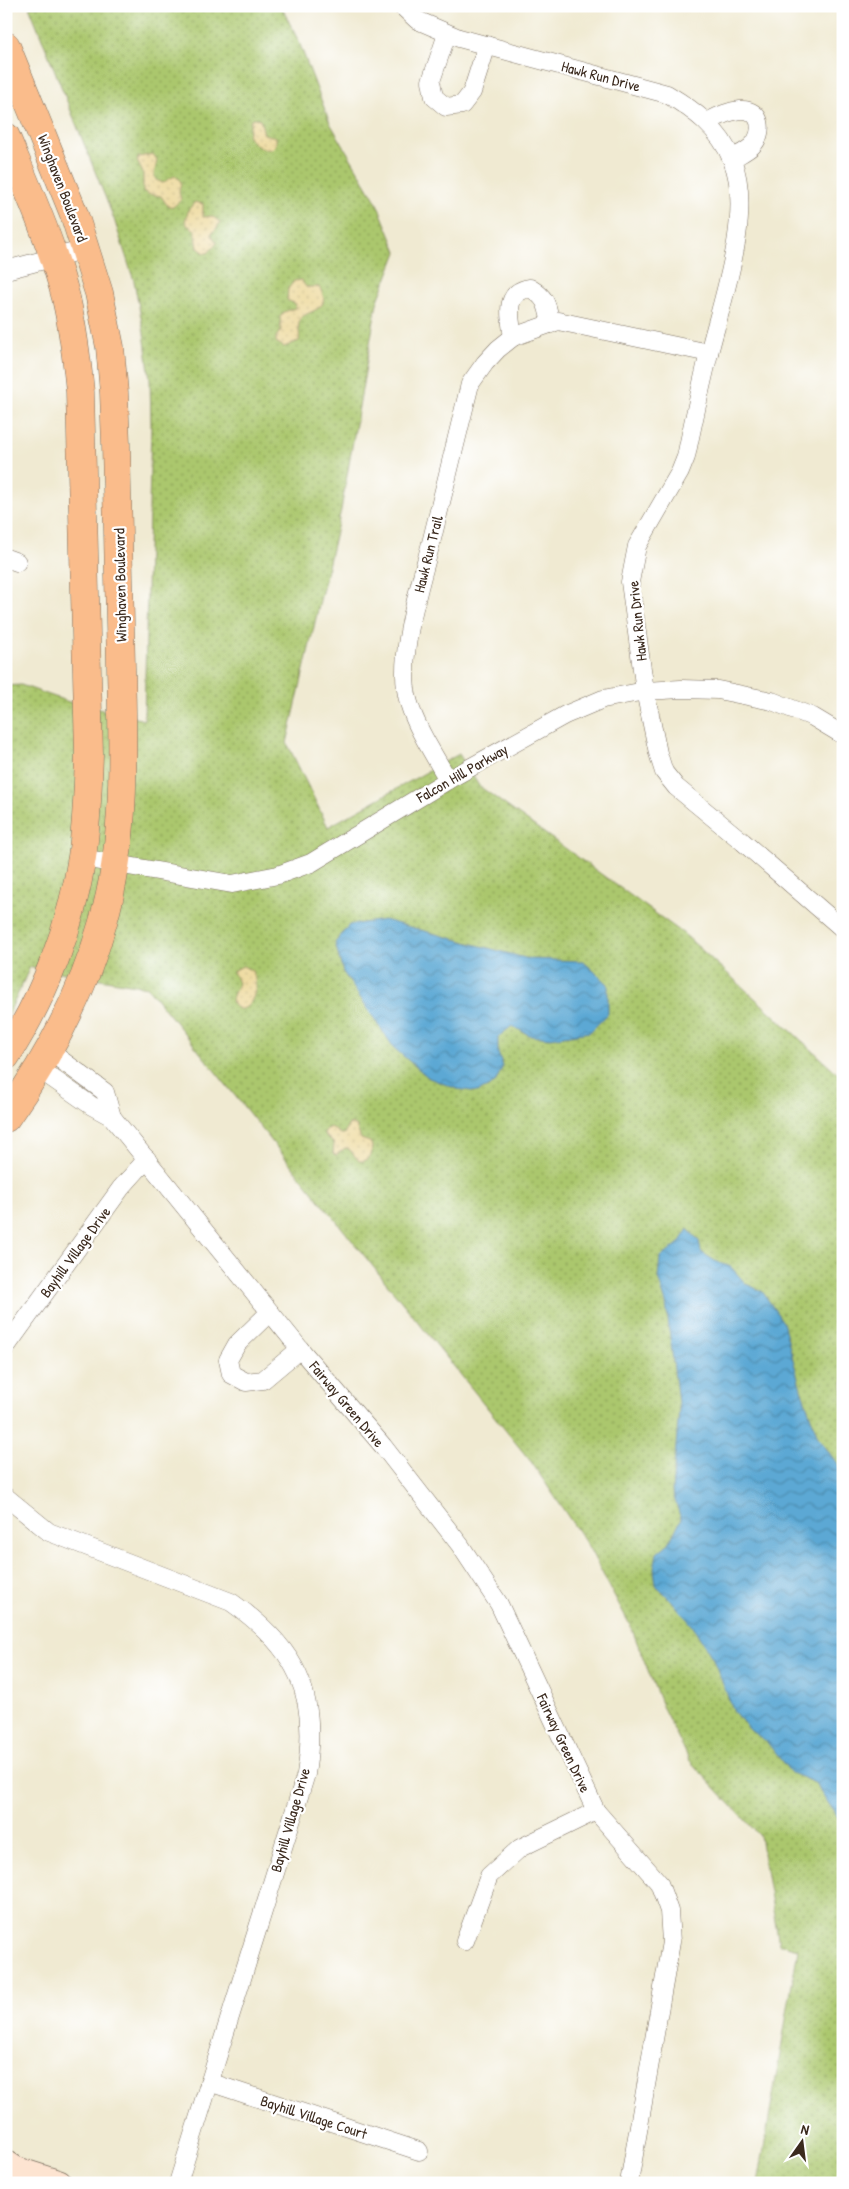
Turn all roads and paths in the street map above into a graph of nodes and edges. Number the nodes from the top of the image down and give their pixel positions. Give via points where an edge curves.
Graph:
1 (402, 6) edge
2 (447, 34) junction
3 (487, 45) junction
4 (6, 46) edge
5 (707, 122) junction
6 (6, 138) edge
7 (732, 159) junction
8 (86, 249) junction
9 (54, 258) junction
10 (6, 270) edge
11 (551, 324) junction
12 (513, 337) junction
13 (709, 353) junction
14 (645, 692) junction
15 (843, 736) edge
16 (448, 780) junction
17 (82, 858) junction
18 (116, 864) junction
19 (843, 929) edge
20 (6, 1056) edge
21 (44, 1060) junction
22 (6, 1118) edge
23 (148, 1159) junction
24 (270, 1312) junction
25 (6, 1347) edge
26 (300, 1349) junction
27 (6, 1497) edge
28 (596, 1811) junction
29 (465, 1941) dead end
30 (209, 2082) junction
31 (419, 2151) dead end
32 (8, 2166) edge
33 (59, 2183) edge
34 (178, 2183) edge
35 (629, 2183) edge

1 - 2 street, Hawk Run Drive via 417,20
2 - 3 street, Hawk Run Drive
2 - 3 street via 431,81 434,97 446,107 462,104 472,92
3 - 5 street, Hawk Run Drive via 667,94
4 - 8 main road, Winghaven Boulevard
5 - 7 street, Hawk Run Drive
5 - 7 street via 742,110 752,112 760,120 760,133 752,146
6 - 9 main road
7 - 13 street, Hawk Run Drive via 740,197 735,250
8 - 9 street
8 - 18 main road, Winghaven Boulevard via 110,347 114,394 124,764
9 - 10 street
9 - 17 main road via 75,339 80,392 89,754
11 - 12 street, Hawk Run Trail
11 - 12 street via 542,296 530,288 519,290 510,309
11 - 13 street, Hawk Run Trail via 558,321
12 - 16 street, Hawk Run Trail via 491,356 470,384 413,614 406,656 408,702
13 - 14 street, Hawk Run Drive via 686,457 637,546 630,582
14 - 15 street, Falcon Hill Parkway via 718,690 772,702 813,718
14 - 16 street, Falcon Hill Parkway via 604,699 564,715
14 - 19 street, Hawk Run Drive via 664,772 676,787
16 - 18 street, Falcon Hill Parkway via 311,863 278,875 232,884
17 - 18 street, Falcon Hill Parkway
17 - 20 main road via 65,930 45,985
18 - 21 main road, Winghaven Boulevard via 88,969
21 - 22 main road, Winghaven Boulevard
21 - 23 street, Fairway Green Drive via 92,1106 112,1117
23 - 24 street, Fairway Green Drive
23 - 25 street, Bayhill Village Drive via 121,1188
24 - 26 street, Fairway Green Drive
24 - 26 street, Fairway Green Drive via 237,1344 228,1360 231,1374 246,1382 264,1380
26 - 28 street, Fairway Green Drive via 383,1446 460,1545 499,1604
27 - 30 street, Bayhill Village Drive via 49,1532 231,1602 256,1619 278,1642 296,1669 307,1698 310,1749 306,1774
28 - 29 street via 520,1848 489,1876
28 - 35 street, Fairway Green Drive via 659,1883 669,1912 671,1942
30 - 31 street, Bayhill Village Court
30 - 34 street, Bayhill Village Drive
32 - 33 street

